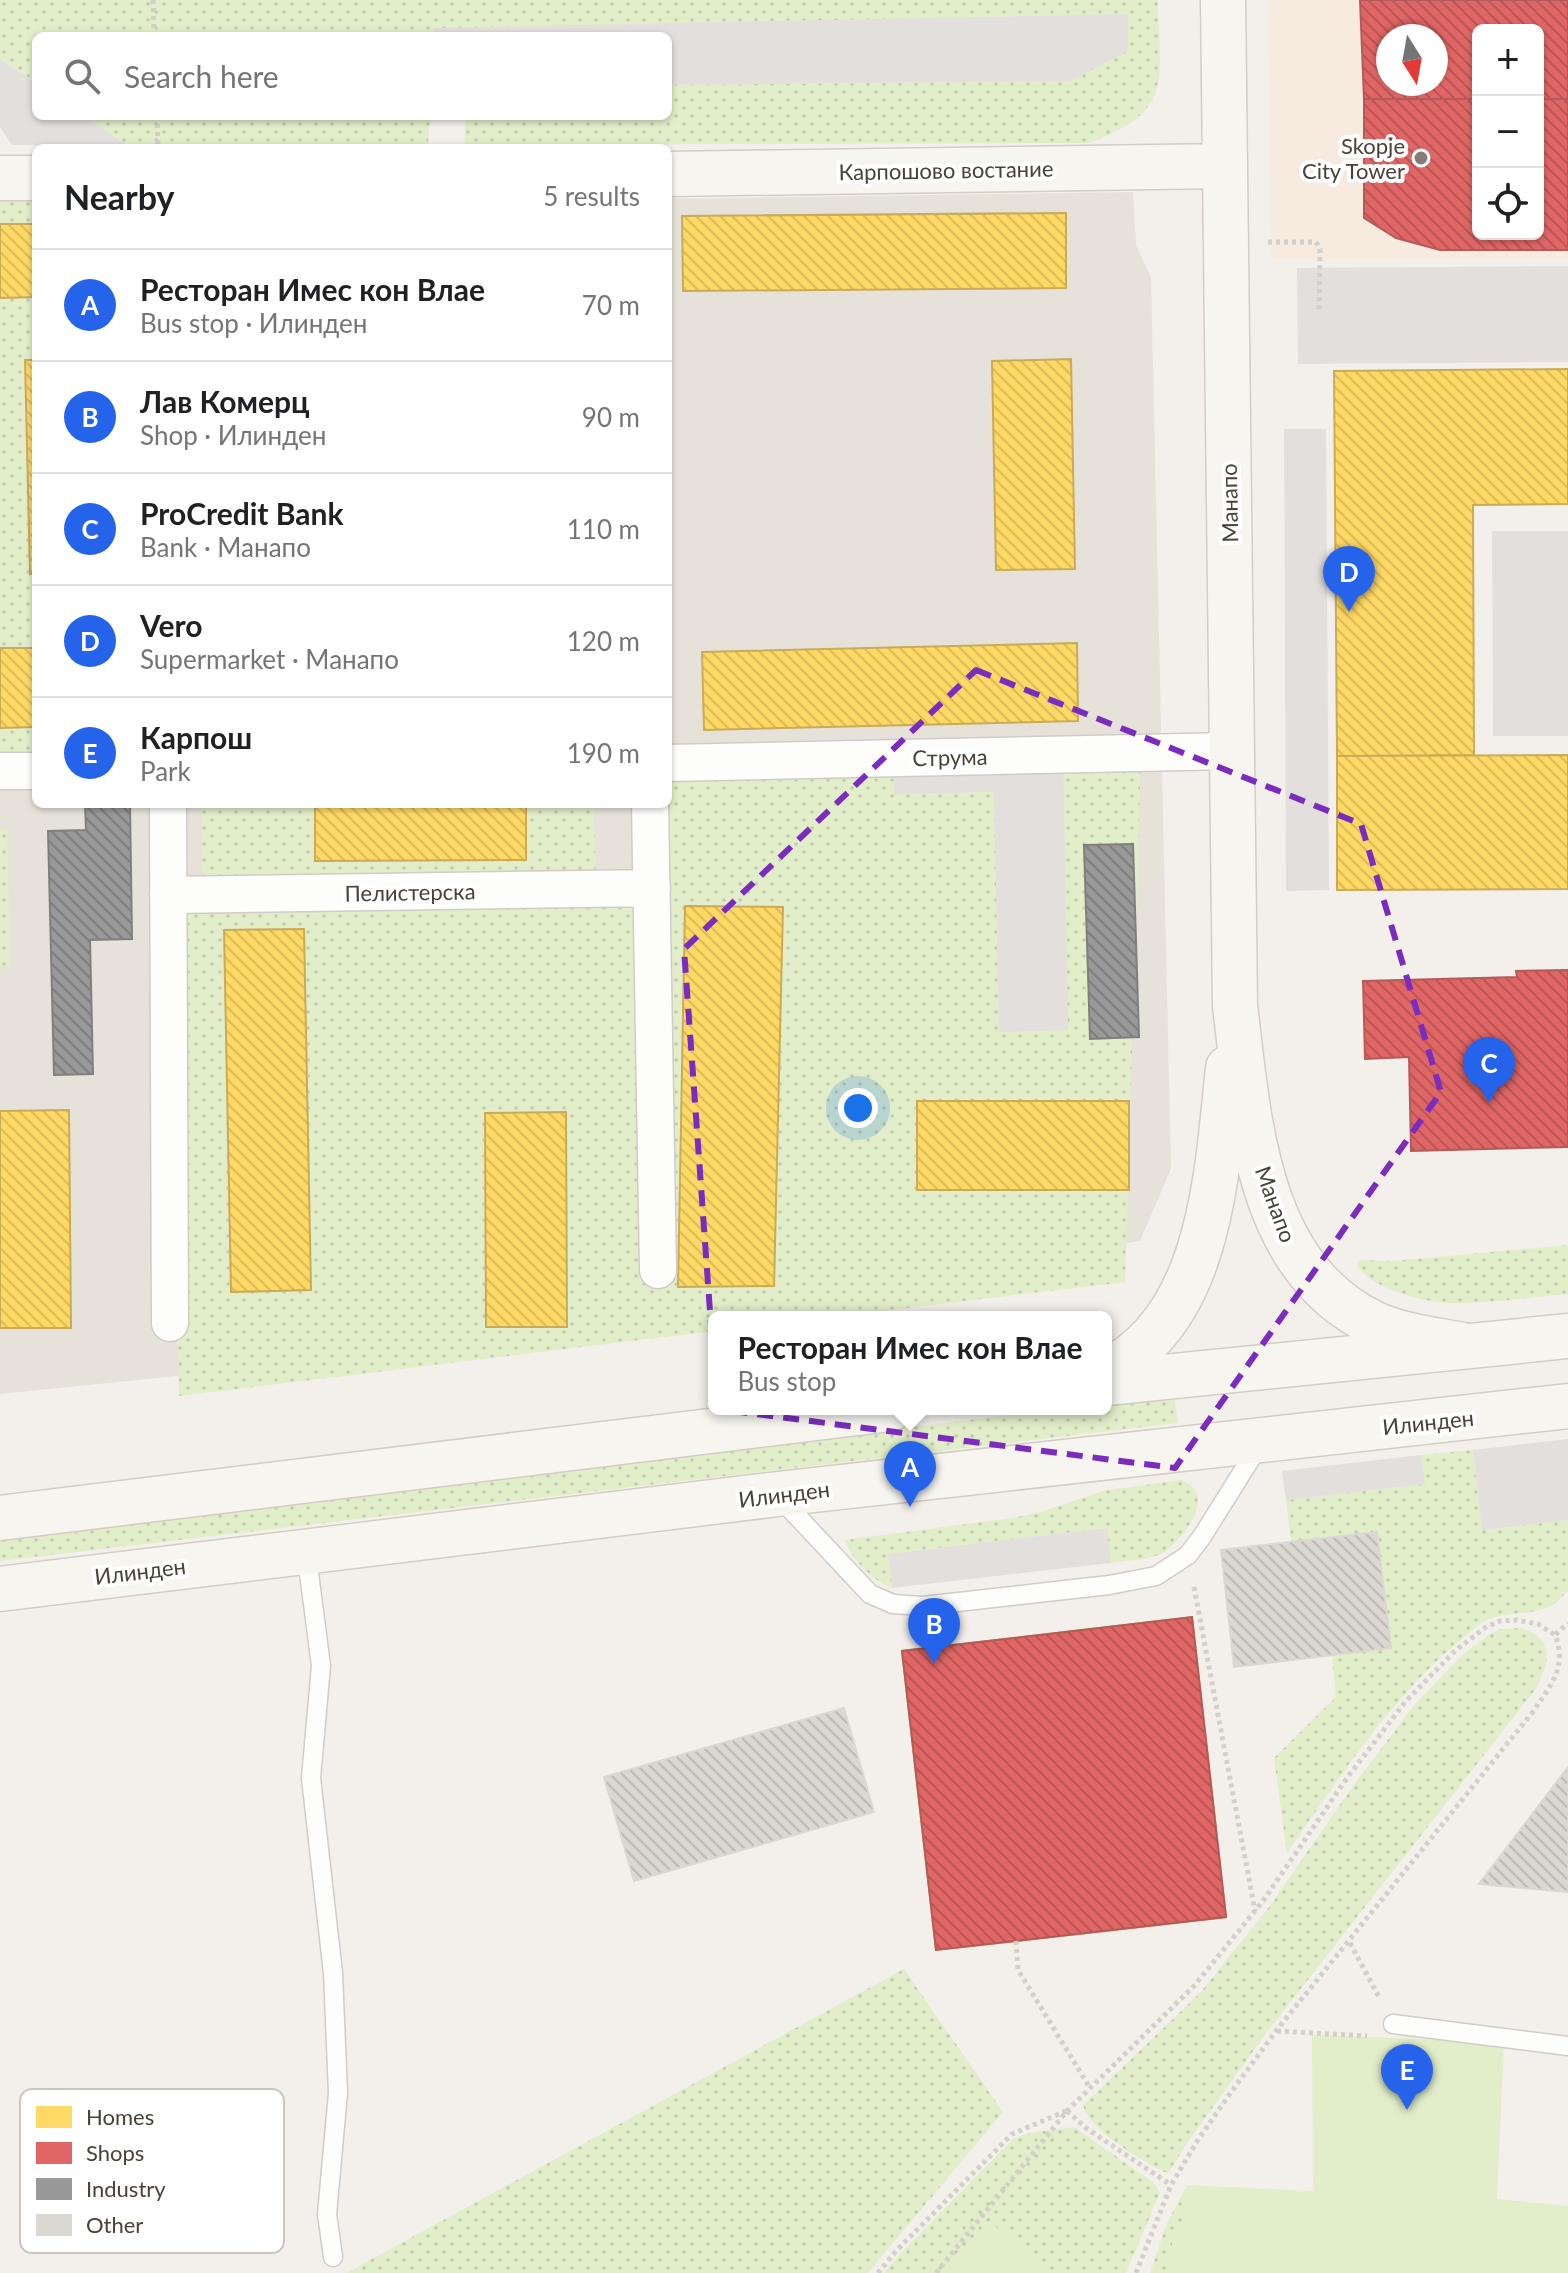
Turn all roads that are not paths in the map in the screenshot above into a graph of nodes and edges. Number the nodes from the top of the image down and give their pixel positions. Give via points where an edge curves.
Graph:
1 (1223, 0) edge
2 (1225, 166) junction
3 (672, 174) edge
4 (0, 178) edge
5 (32, 178) edge
6 (1232, 751) junction
7 (672, 763) edge
8 (0, 771) edge
9 (32, 771) edge
10 (168, 808) edge
11 (650, 808) edge
12 (652, 888) junction
13 (168, 895) junction
14 (1235, 1006) junction
15 (658, 1270) dead end
16 (170, 1323) dead end
17 (1568, 1336) edge
18 (1463, 1345) junction
19 (1112, 1368) edge
20 (1112, 1382) edge
21 (1568, 1406) edge
22 (841, 1415) edge
23 (1262, 1440) junction
24 (778, 1494) junction
25 (0, 1518) edge
26 (306, 1550) junction
27 (0, 1589) edge
28 (1393, 2024) road end
29 (1568, 2046) edge
30 (333, 2257) dead end

1 - 2 street, Манапо
2 - 3 street, Карпошово востание
2 - 6 street, Манапо
4 - 5 street
6 - 7 street, Струма
6 - 14 street, Манапо
8 - 9 street
10 - 13 street
11 - 12 street
12 - 13 street, Пелистерска
12 - 15 street
13 - 16 street
14 - 18 street, Манапо via 1256,1147 1272,1206 1295,1253 1330,1295 1373,1323
14 - 19 street, Манапо via 1216,1165 1192,1273 1179,1302 1148,1341
17 - 18 street
18 - 20 street
21 - 23 street, Илинден
22 - 25 street
23 - 24 street, Илинден
23 - 24 lane via 1188,1555 1156,1576 906,1607 870,1594
24 - 26 street, Илинден
26 - 27 street, Илинден
26 - 30 lane via 321,1666 311,1778 335,2003 338,2093 327,2214
28 - 29 lane

